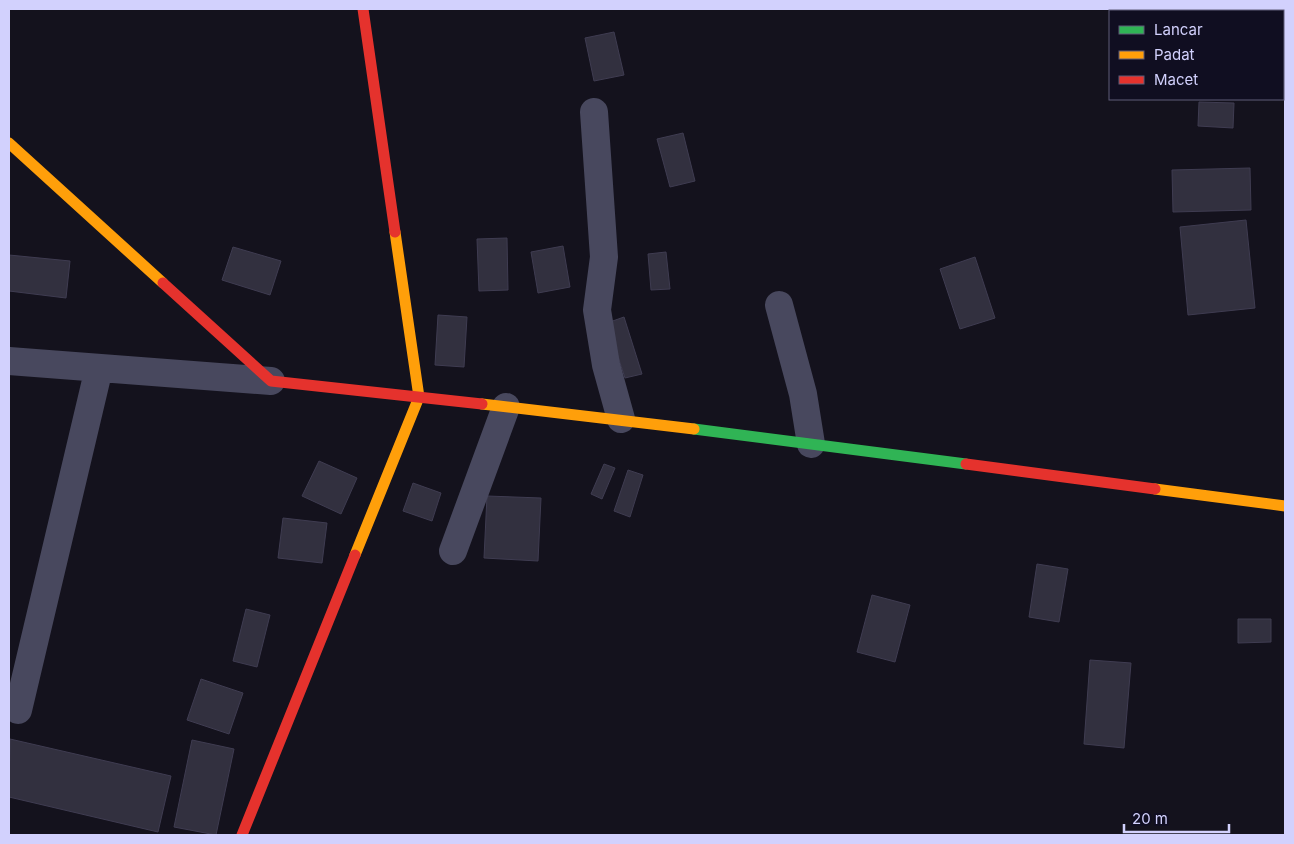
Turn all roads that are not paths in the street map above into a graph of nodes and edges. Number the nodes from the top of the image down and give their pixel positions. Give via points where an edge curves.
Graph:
1 (362, 9) edge
2 (594, 112) dead end
3 (9, 143) edge
4 (779, 305) dead end
5 (9, 361) edge
6 (99, 368) junction
7 (271, 381) junction
8 (419, 397) junction
9 (506, 406) junction
10 (621, 419) junction
11 (811, 444) junction
12 (1285, 506) edge
13 (452, 551) dead end
14 (18, 710) dead end
15 (242, 835) edge

1 - 8 street
2 - 10 street via 604,258 597,310 606,365
3 - 7 street
4 - 11 street via 803,394
5 - 6 street
6 - 7 street
6 - 14 street
7 - 8 street
8 - 9 street
8 - 15 street
9 - 10 street
9 - 13 street
10 - 11 street
11 - 12 street

